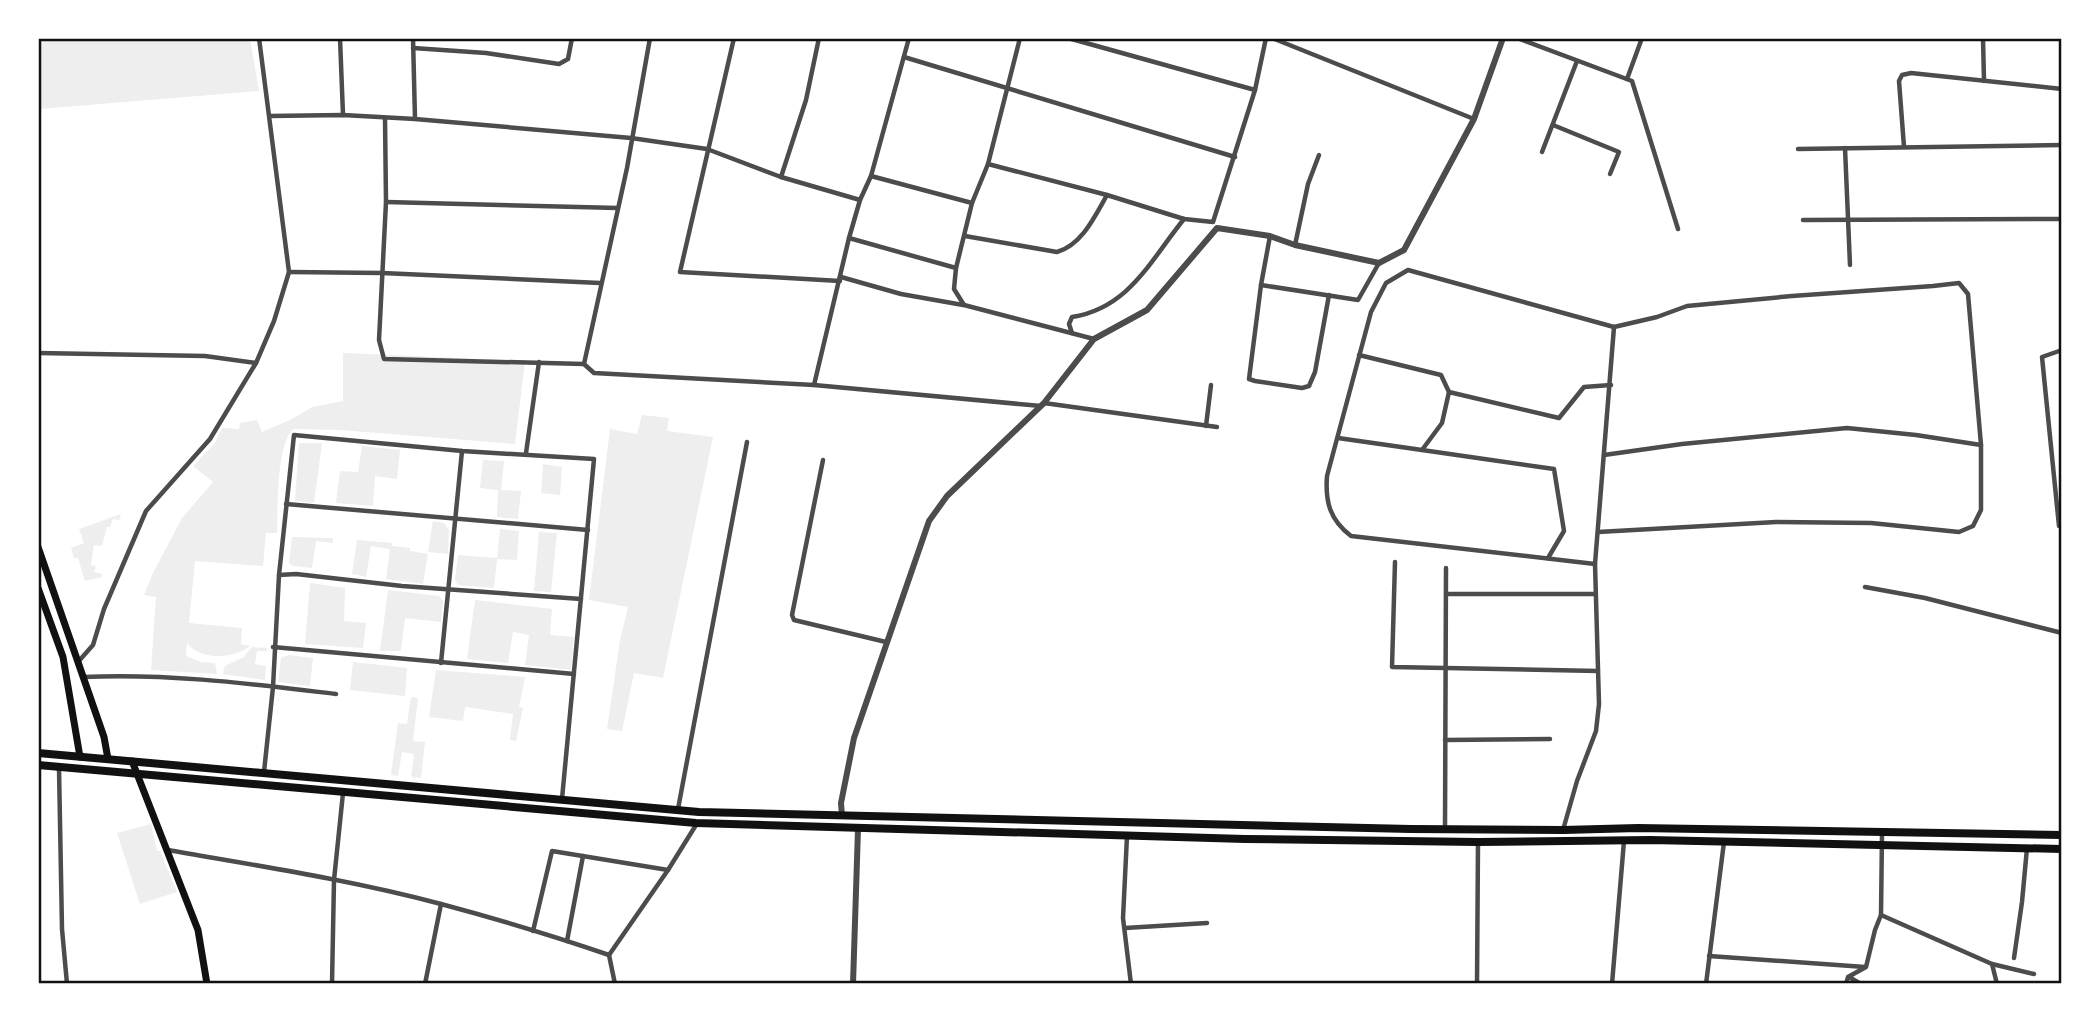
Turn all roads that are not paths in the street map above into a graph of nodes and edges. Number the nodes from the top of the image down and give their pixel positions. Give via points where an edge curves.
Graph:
1 (259, 38) edge
2 (340, 38) edge
3 (413, 38) edge
4 (572, 38) edge
5 (650, 38) edge
6 (734, 38) edge
7 (819, 38) edge
8 (909, 38) edge
9 (1020, 38) edge
10 (1068, 38) edge
11 (1266, 38) edge
12 (1272, 38) edge
13 (1503, 38) edge
14 (1517, 38) edge
15 (1642, 38) edge
16 (1983, 38) edge
17 (413, 48) junction
18 (904, 57) junction
19 (1577, 61) junction
20 (1628, 79) junction
21 (1984, 82) junction
22 (1007, 88) junction
23 (2062, 89) edge
24 (1255, 90) junction
25 (343, 115) junction
26 (270, 116) junction
27 (385, 118) junction
28 (415, 119) junction
29 (1474, 119) junction
30 (1553, 125) junction
31 (631, 138) junction
32 (2062, 145) edge
33 (1904, 147) junction
34 (1845, 148) junction
35 (707, 149) junction
36 (1798, 149) dead end
37 (1542, 152) dead end
38 (1319, 155) dead end
39 (1235, 157) junction
40 (988, 164) junction
41 (1610, 174) dead end
42 (871, 176) junction
43 (781, 177) junction
44 (1107, 195) junction
45 (860, 200) junction
46 (386, 202) junction
47 (972, 204) junction
48 (618, 208) junction
49 (1184, 219) junction
50 (2062, 219) edge
51 (1803, 220) dead end
52 (1848, 221) junction
53 (1678, 229) dead end
54 (965, 236) junction
55 (1270, 236) junction
56 (849, 238) junction
57 (1295, 245) junction
58 (1379, 263) junction
59 (1850, 265) dead end
60 (956, 268) junction
61 (289, 272) junction
62 (383, 273) junction
63 (840, 279) junction
64 (600, 283) junction
65 (1261, 285) junction
66 (1329, 295) junction
67 (964, 305) junction
68 (1614, 327) junction
69 (1072, 333) junction
70 (1094, 339) junction
71 (2062, 350) edge
72 (38, 353) edge
73 (1359, 355) junction
74 (539, 362) junction
75 (256, 363) junction
76 (584, 364) junction
77 (814, 385) junction
78 (1211, 385) dead end
79 (1611, 385) junction
80 (1449, 392) junction
81 (1043, 405) junction
82 (1206, 425) junction
83 (1217, 427) dead end
84 (1338, 438) junction
85 (747, 442) dead end
86 (1981, 445) junction
87 (462, 450) junction
88 (1422, 450) junction
89 (526, 453) junction
90 (1604, 456) junction
91 (824, 460) dead end
92 (286, 504) junction
93 (455, 518) junction
94 (2062, 526) edge
95 (588, 530) junction
96 (1598, 532) junction
97 (38, 547) edge
98 (1548, 558) junction
99 (1395, 562) dead end
100 (1595, 564) junction
101 (1446, 568) dead end
102 (279, 575) junction
103 (1865, 587) dead end
104 (38, 588) edge
105 (450, 588) junction
106 (1446, 594) junction
107 (1595, 594) junction
108 (581, 599) junction
109 (2062, 633) edge
110 (886, 642) junction
111 (273, 647) junction
112 (78, 662) junction
113 (440, 663) junction
114 (1446, 668) junction
115 (1598, 671) junction
116 (574, 674) junction
117 (83, 677) junction
118 (273, 687) junction
119 (336, 694) dead end
120 (1445, 740) junction
121 (1550, 740) dead end
122 (38, 753) edge
123 (80, 757) junction
124 (108, 759) junction
125 (132, 761) junction
126 (38, 765) edge
127 (59, 766) junction
128 (263, 773) junction
129 (138, 775) junction
130 (433, 788) junction
131 (343, 793) junction
132 (562, 799) junction
133 (432, 801) junction
134 (678, 810) junction
135 (842, 816) junction
136 (696, 823) junction
137 (858, 829) junction
138 (1445, 830) junction
139 (1563, 830) junction
140 (1882, 832) junction
141 (2062, 835) edge
142 (1127, 836) junction
143 (1623, 841) junction
144 (1724, 841) junction
145 (1478, 842) junction
146 (1882, 846) junction
147 (2026, 848) junction
148 (2062, 849) edge
149 (167, 850) junction
150 (583, 855) junction
151 (668, 870) junction
152 (334, 880) junction
153 (441, 904) junction
154 (1881, 915) junction
155 (1207, 923) dead end
156 (1125, 928) junction
157 (533, 931) junction
158 (567, 941) junction
159 (610, 955) junction
160 (1709, 956) junction
161 (2014, 958) dead end
162 (1992, 964) junction
163 (1866, 967) junction
164 (2034, 974) dead end
165 (1848, 977) junction
166 (67, 984) edge
167 (208, 984) edge
168 (332, 984) edge
169 (425, 984) edge
170 (615, 984) edge
171 (853, 984) edge
172 (1131, 984) edge
173 (1477, 984) edge
174 (1612, 984) edge
175 (1706, 984) edge
176 (1846, 984) edge
177 (1861, 984) edge
178 (1997, 984) edge

1 - 26 street
2 - 25 street
3 - 17 street
4 - 17 street via 568,59 559,64
5 - 31 street
6 - 35 street
7 - 43 street via 806,100
8 - 18 street
9 - 22 street
10 - 24 street
11 - 24 street
12 - 29 street
13 - 29 street
14 - 19 street
15 - 20 street
16 - 21 street
17 - 28 street
18 - 22 street
18 - 42 street
19 - 20 street
19 - 30 street
20 - 53 street
21 - 23 street
21 - 33 street via 1902,75
22 - 39 street
22 - 40 street
24 - 39 street
25 - 26 street
25 - 27 street
26 - 61 street
27 - 28 street
27 - 46 street
28 - 31 street
29 - 58 street via 1404,250
30 - 37 street
30 - 41 street via 1619,152
31 - 35 street
31 - 48 street
32 - 33 street
33 - 34 street
34 - 36 street
34 - 52 street
35 - 43 street
35 - 63 street via 681,272
38 - 57 street
39 - 49 street via 1213,222
40 - 44 street
40 - 47 street
42 - 45 street
42 - 47 street
43 - 45 street
44 - 49 street
44 - 54 street via 1081,236 1057,252
45 - 56 street
46 - 48 street
46 - 62 street
47 - 54 street
48 - 64 street
49 - 69 street via 1124,294 1110,305 1072,317
50 - 52 street
51 - 52 street
52 - 59 street
54 - 60 street
55 - 57 street
55 - 65 street
55 - 70 street via 1217,228 1147,310
56 - 60 street
56 - 63 street
57 - 58 street
58 - 66 street via 1358,300
60 - 67 street via 954,289
61 - 62 street
61 - 75 street
62 - 64 street
62 - 74 street via 379,340 384,359
63 - 67 street
63 - 77 street
64 - 76 street
65 - 66 street
65 - 66 street via 1248,374 1255,382 1308,386 1315,372
67 - 69 street
68 - 73 street via 1408,271 1386,283 1371,312
68 - 79 street
68 - 86 street via 1687,306 1959,283 1968,294
69 - 70 street
70 - 81 street
71 - 94 street via 2042,357
72 - 75 street via 205,356
73 - 80 street via 1441,375
73 - 84 street
74 - 76 street
74 - 89 street
75 - 112 street via 210,439 146,511 93,645
76 - 77 street via 594,373
77 - 81 street
78 - 82 street
79 - 80 street via 1584,387 1559,418
79 - 90 street
80 - 88 street via 1442,423
81 - 82 street
81 - 110 street via 947,496 929,521
82 - 83 street
84 - 88 street
84 - 98 street via 1326,496 1332,518 1351,536
85 - 134 street
86 - 90 street via 1847,428
86 - 96 street via 1981,510 1973,526 1959,532 1871,523 1776,522
87 - 89 street
87 - 92 street via 294,435
87 - 93 street
88 - 98 street via 1554,469 1564,531
89 - 95 street via 594,459
90 - 96 street
91 - 110 street via 792,615 794,620
92 - 93 street
92 - 102 street
93 - 95 street
93 - 105 street
95 - 108 street
96 - 100 street
97 - 112 main road
98 - 100 street
99 - 114 street via 1392,667
100 - 107 street
101 - 106 street
102 - 105 street
102 - 111 street
103 - 109 street
104 - 123 main road via 64,657
105 - 108 street
105 - 113 street
106 - 107 street
106 - 114 street
107 - 115 street
108 - 116 street
110 - 135 street via 854,738
111 - 113 street
111 - 118 street
112 - 117 main road
113 - 116 street
114 - 115 street
114 - 120 street
115 - 139 street via 1596,732
116 - 132 street
117 - 118 street via 132,675
117 - 124 main road
118 - 119 street
118 - 128 street
120 - 121 street
120 - 138 street
122 - 123 highway
123 - 124 highway
124 - 125 highway
125 - 128 highway
125 - 129 main road
126 - 127 highway
127 - 129 highway
127 - 166 street
128 - 130 highway
129 - 131 highway
129 - 149 main road
130 - 132 highway
130 - 133 highway
131 - 133 highway
131 - 152 street
132 - 134 highway
133 - 136 highway
134 - 135 highway
135 - 138 highway
136 - 137 highway
136 - 151 street
137 - 142 highway
137 - 171 street
138 - 139 highway
139 - 140 highway
140 - 141 highway
140 - 146 street
142 - 145 highway
142 - 156 street
143 - 144 highway
143 - 145 highway
143 - 174 street
144 - 146 highway
144 - 160 street
145 - 173 street
146 - 147 highway
146 - 154 street
147 - 148 highway
147 - 161 street
149 - 152 street
149 - 167 main road via 198,930
150 - 151 street
150 - 157 street via 552,851
150 - 158 street
151 - 159 street
152 - 153 street
152 - 168 street
153 - 157 street
153 - 169 street
154 - 162 street
154 - 163 street
155 - 156 street
156 - 172 street
157 - 158 street
158 - 159 street
159 - 170 street
160 - 163 street
160 - 175 street
162 - 164 street
162 - 178 street
163 - 165 street
165 - 176 street
165 - 177 street

